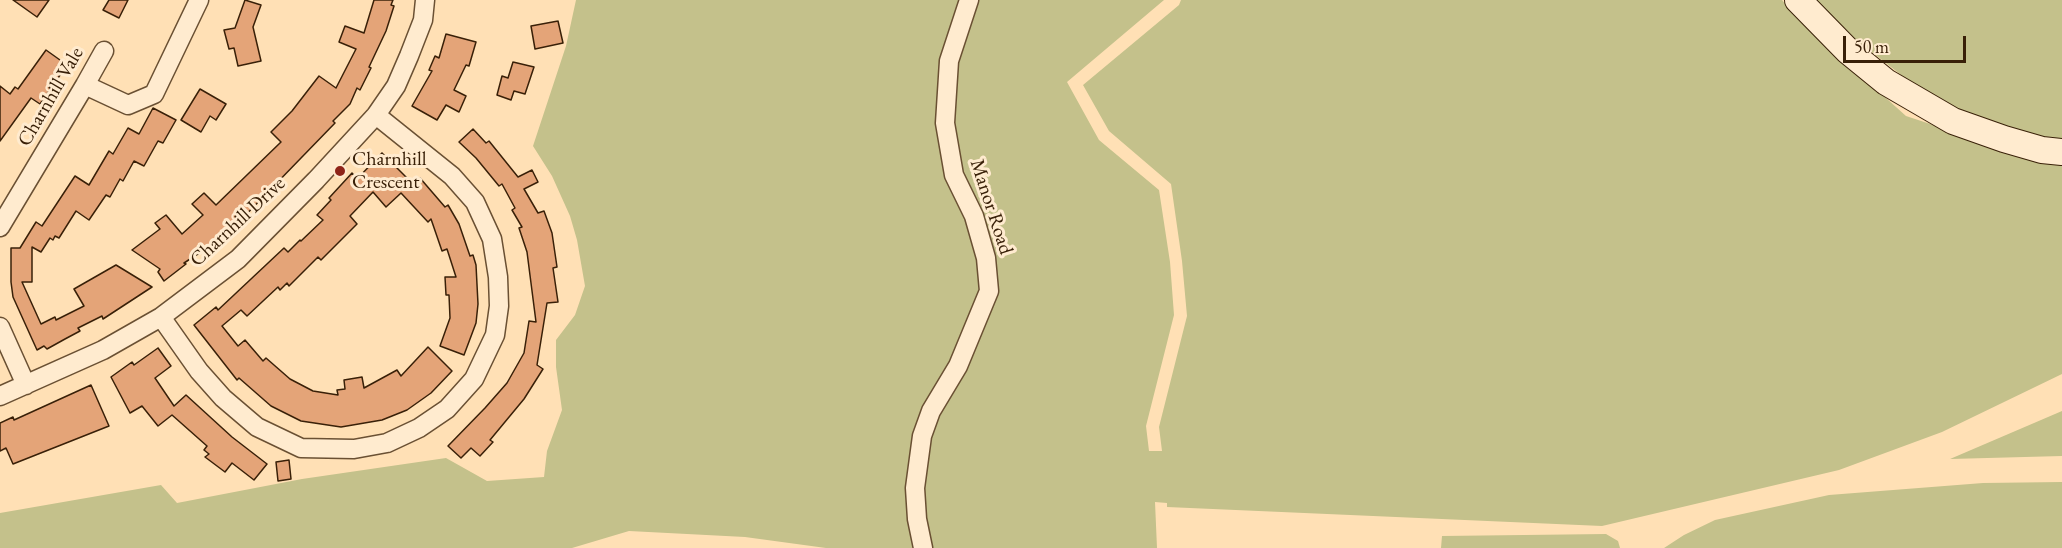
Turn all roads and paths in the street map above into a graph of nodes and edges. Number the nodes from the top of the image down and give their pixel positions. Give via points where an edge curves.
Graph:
1 (199, 0) edge
2 (425, 0) edge
3 (969, 0) edge
4 (1798, 0) edge
5 (104, 51) dead end
6 (85, 85) junction
7 (376, 115) junction
8 (2062, 152) edge
9 (0, 227) edge
10 (161, 317) junction
11 (0, 327) edge
12 (26, 385) junction
13 (0, 396) edge
14 (923, 548) edge

1 - 6 street via 154,94 129,105
2 - 7 street, Charnhill Drive via 423,20 410,57
3 - 14 street, Manor Road via 949,61 945,123 954,175 974,216 986,258 989,291 958,366 922,436 915,488
4 - 8 street via 1848,51 1886,82 1953,120 2004,139
5 - 6 street, Charnhill Vale
6 - 9 street, Charnhill Vale
7 - 10 street, Charnhill Drive via 238,259
7 - 10 street via 452,176 475,202 492,239 499,306 495,335 474,379 447,409 419,428 387,442 354,449 301,448 257,427 223,398
10 - 12 street, Charnhill Drive via 103,350
11 - 12 street
12 - 13 street, Charnhill Drive

